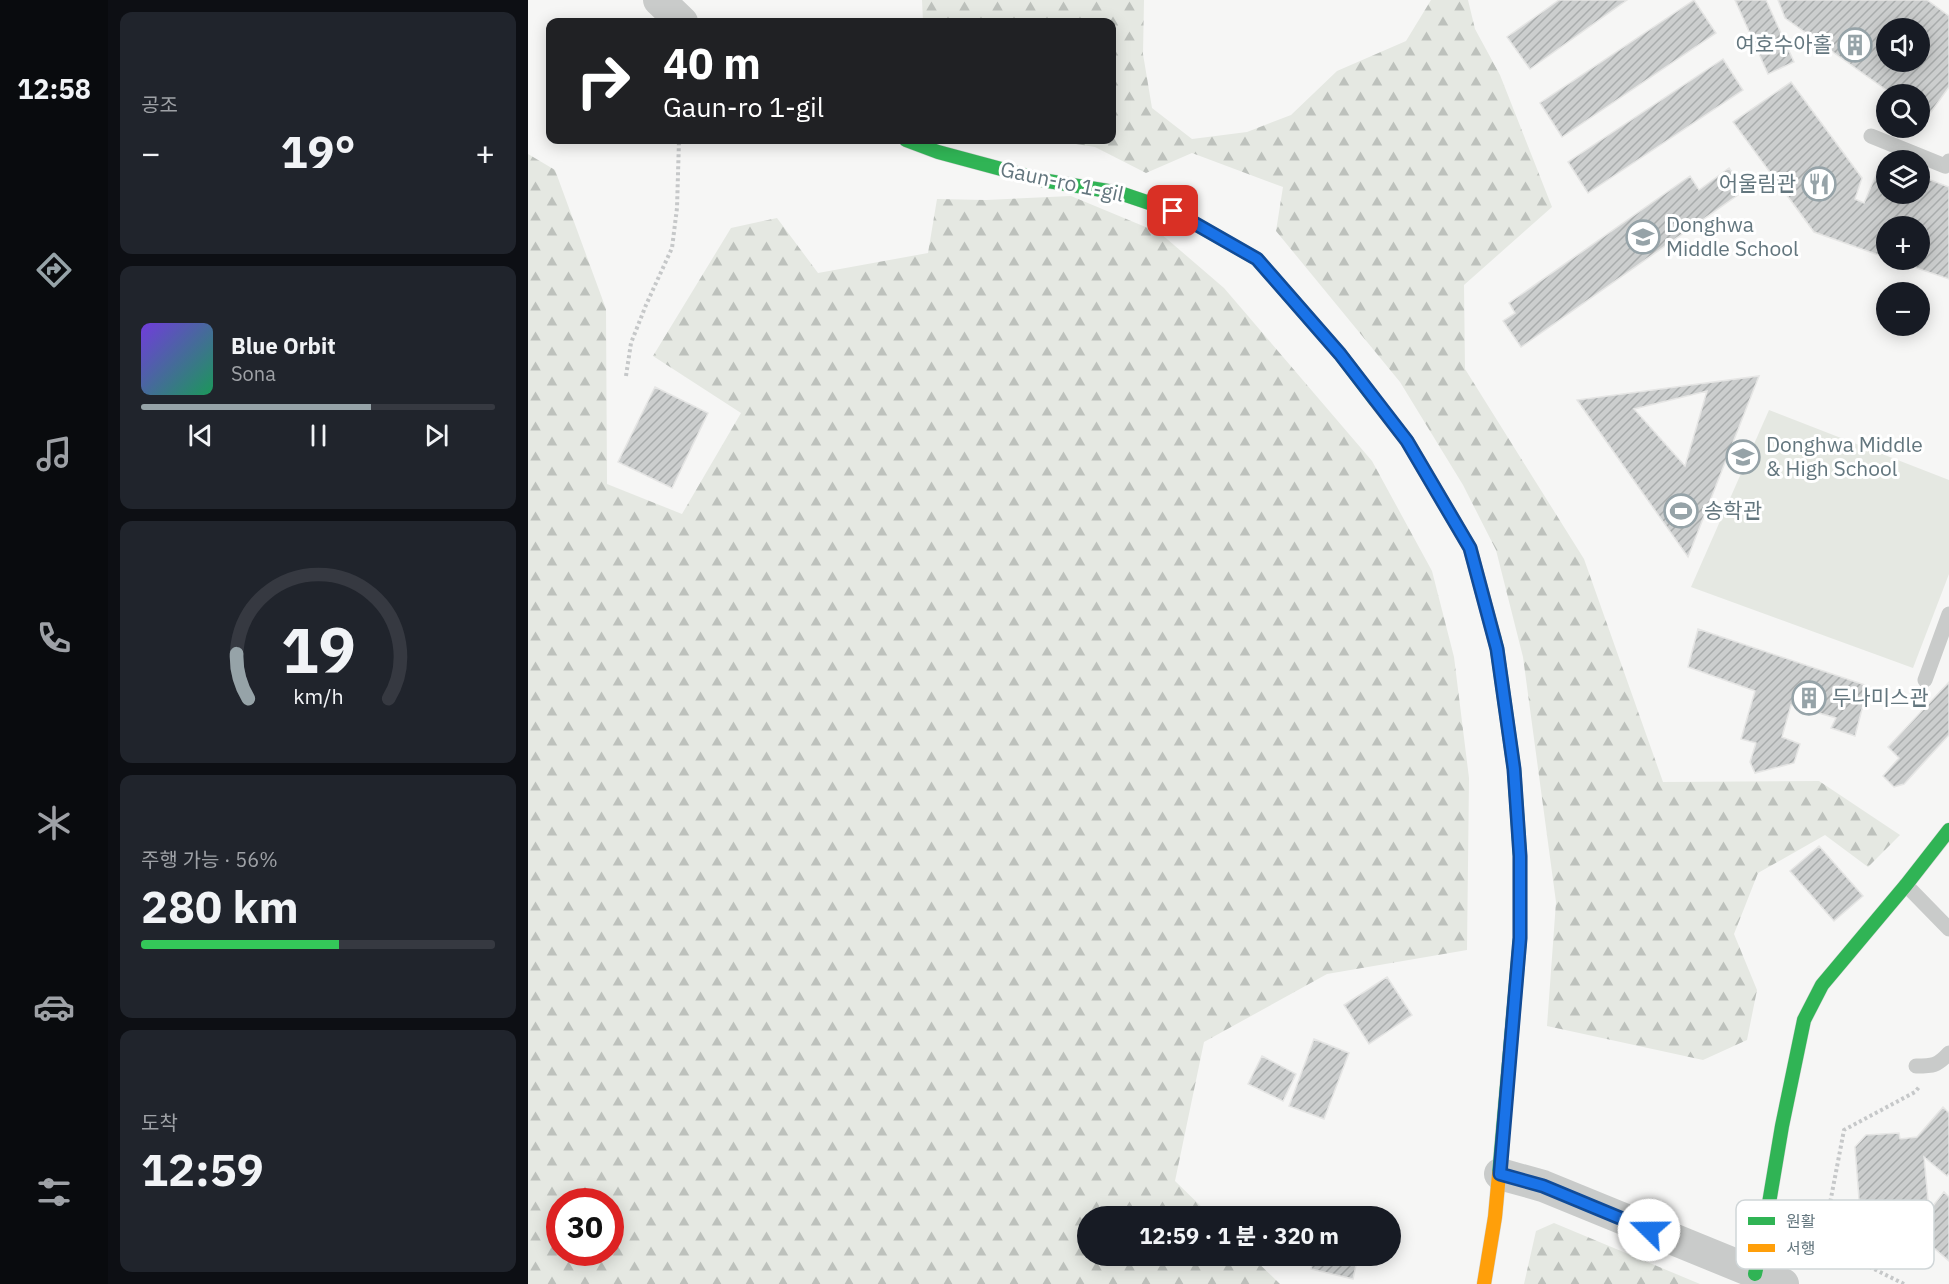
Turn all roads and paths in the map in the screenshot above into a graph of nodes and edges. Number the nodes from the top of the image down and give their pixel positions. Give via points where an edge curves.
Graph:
1 (659, 0) edge
2 (678, 18) edge
3 (1870, 136) dead end
4 (679, 144) edge
5 (917, 144) edge
6 (1949, 161) edge
7 (626, 376) dead end
8 (1949, 614) edge
9 (1925, 680) dead end
10 (1949, 830) edge
11 (1906, 885) junction
12 (1949, 929) edge
13 (1945, 1057) edge
14 (1916, 1066) dead end
15 (1500, 1174) junction
16 (1770, 1200) edge
17 (1831, 1200) edge
18 (1736, 1265) edge
19 (1745, 1269) edge
20 (1874, 1269) edge
21 (1769, 1279) edge
22 (1484, 1284) edge
23 (1904, 1284) edge

1 - 2 street
3 - 6 lane via 1945,166
4 - 7 path via 672,248 631,343
5 - 15 street, Gaun-ro 1-gil via 1042,180 1120,193 1173,211 1257,259 1340,354 1407,441 1470,548 1497,649 1514,769 1520,856 1520,938
8 - 9 lane
10 - 11 street
11 - 12 lane
11 - 16 street via 1822,985 1804,1020
13 - 14 lane via 1932,1066
13 - 17 path via 1915,1092 1844,1130
15 - 18 street via 1543,1186
15 - 22 street, Gaun-ro 1-gil
19 - 21 street
20 - 23 path

